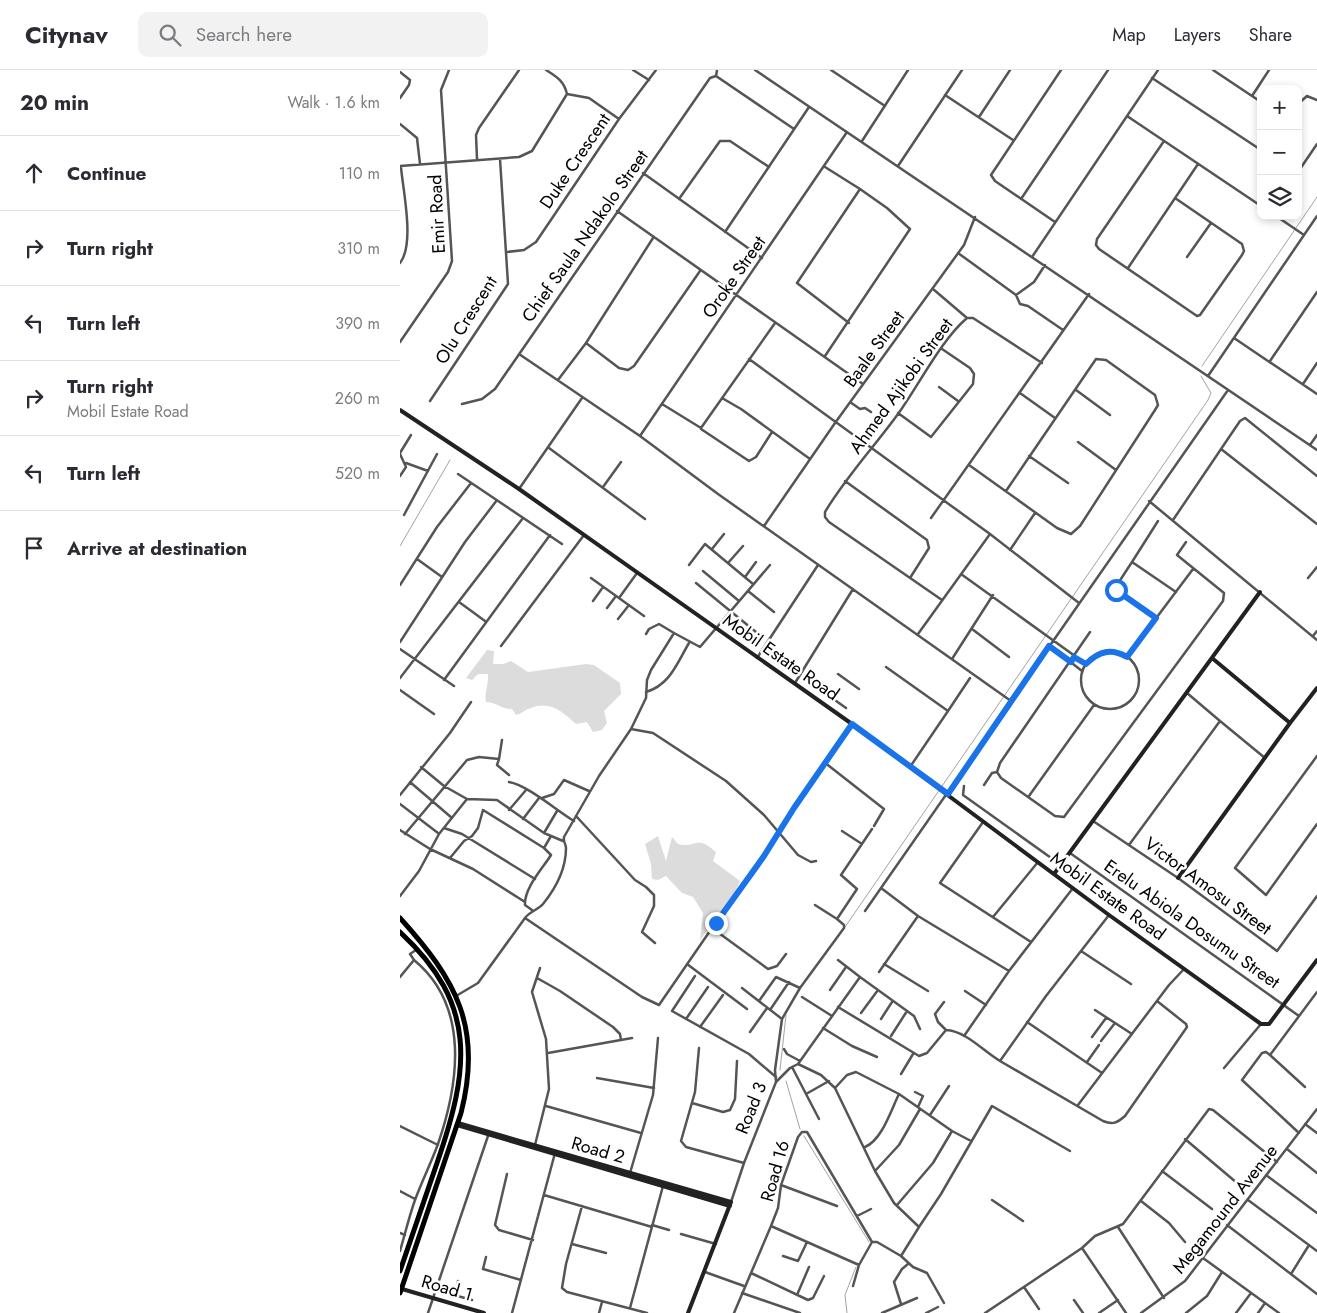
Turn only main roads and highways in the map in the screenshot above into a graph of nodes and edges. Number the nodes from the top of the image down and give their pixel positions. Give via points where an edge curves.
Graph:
1 (400, 918) edge
2 (400, 932) edge
3 (416, 936) junction
4 (410, 942) junction
5 (401, 1268) edge
6 (401, 1291) edge

1 - 3 highway
2 - 4 highway
3 - 4 highway
3 - 6 highway via 439,964 456,996 465,1025 469,1060 466,1093 458,1124
4 - 5 highway via 434,970 453,1007 461,1064 454,1113

